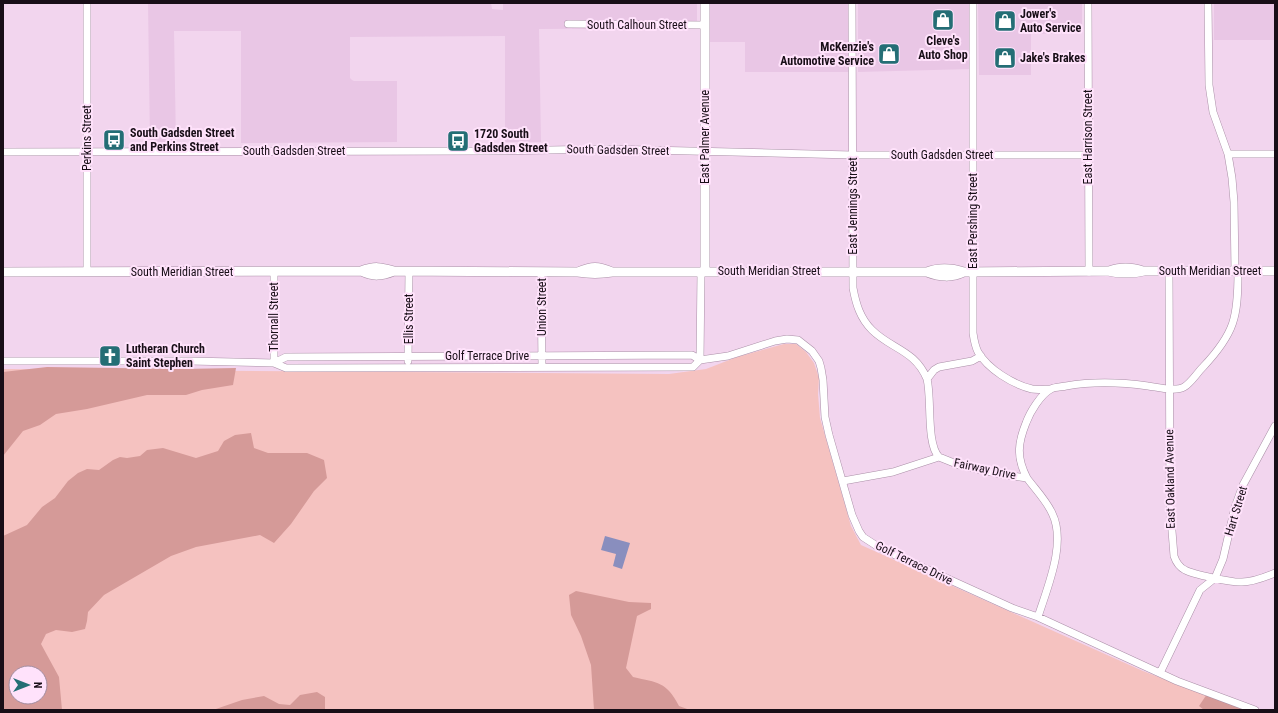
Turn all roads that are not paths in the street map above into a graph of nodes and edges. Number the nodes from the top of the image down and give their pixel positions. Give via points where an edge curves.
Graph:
1 (87, 3) edge
2 (705, 3) edge
3 (852, 3) edge
4 (973, 3) edge
5 (1088, 3) edge
6 (1208, 3) edge
7 (568, 24) dead end
8 (705, 25) junction
9 (3, 152) edge
10 (87, 152) junction
11 (706, 152) junction
12 (1228, 154) junction
13 (1275, 154) edge
14 (852, 155) junction
15 (973, 155) junction
16 (1088, 155) junction
17 (274, 271) junction
18 (409, 271) junction
19 (853, 271) junction
20 (1236, 271) junction
21 (3, 272) edge
22 (86, 272) junction
23 (541, 272) junction
24 (703, 272) junction
25 (968, 272) junction
26 (1089, 272) junction
27 (1169, 272) junction
28 (1275, 272) edge
29 (408, 356) junction
30 (542, 356) junction
31 (981, 356) junction
32 (700, 360) junction
33 (3, 361) edge
34 (274, 363) junction
35 (408, 367) junction
36 (542, 367) junction
37 (927, 379) junction
38 (1051, 389) junction
39 (1169, 389) junction
40 (1275, 426) edge
41 (939, 457) junction
42 (1027, 478) junction
43 (843, 481) junction
44 (1275, 573) edge
45 (1215, 578) junction
46 (1038, 617) junction
47 (1160, 673) junction
48 (1255, 710) edge

1 - 10 street, Perkins Street
2 - 8 street, East Palmer Avenue
3 - 14 street, East Jennings Street
4 - 15 street, East Pershing Street
5 - 16 street, East Harrison Street
6 - 12 street via 1210,94 1213,112
7 - 8 street, South Calhoun Street
8 - 11 street, East Palmer Avenue
9 - 10 street, South Gadsden Street
10 - 11 street, South Gadsden Street via 605,149
10 - 22 street, Perkins Street
11 - 14 street, South Gadsden Street
11 - 24 street, East Palmer Avenue
12 - 13 street
12 - 20 street via 1234,202
14 - 15 street, South Gadsden Street
14 - 19 street, East Jennings Street
15 - 16 street, South Gadsden Street
15 - 25 street, East Pershing Street
16 - 26 street, East Harrison Street
17 - 18 street, South Meridian Street via 361,271 373,267
17 - 22 street, South Meridian Street
17 - 34 street, Thornall Street
18 - 23 street, South Meridian Street
18 - 29 street, Ellis Street
19 - 24 street, South Meridian Street
19 - 25 street, South Meridian Street via 927,272 945,268
19 - 37 street, East Jennings Street via 856,302 865,321 879,336 914,359
20 - 27 street, South Meridian Street
20 - 28 street, South Meridian Street
20 - 39 street via 1237,309 1227,337 1217,352 1183,387
21 - 22 street, South Meridian Street
23 - 24 street, South Meridian Street via 578,272 590,267 602,267 612,272
23 - 30 street, Union Street
24 - 32 street, East Palmer Avenue
25 - 26 street, South Meridian Street
25 - 31 street, East Pershing Street via 973,333
26 - 27 street, South Meridian Street via 1108,271 1120,267
27 - 39 street
29 - 30 street, Golf Terrace Drive
29 - 34 street, Golf Terrace Drive via 286,357
29 - 35 street, Ellis Street
30 - 32 street, Golf Terrace Drive via 692,355
30 - 36 street, Union Street
31 - 37 street via 972,361 939,367
31 - 38 street, East Pershing Street via 993,368 1018,384 1032,389
32 - 36 street, Golf Terrace Drive via 693,367
32 - 43 street, Golf Terrace Drive via 728,356 775,341 793,339 804,343 816,356 821,368 824,380 825,417
33 - 34 street, Golf Terrace Drive
34 - 35 street, Golf Terrace Drive via 286,368
35 - 36 street, Golf Terrace Drive
37 - 41 street, East Jennings Street via 934,451
38 - 39 street, East Pershing Street via 1086,383 1120,382
38 - 42 street via 1038,401 1020,439 1019,454
39 - 45 street, East Oakland Avenue via 1170,506 1174,556 1185,571
40 - 45 street, Hart Street via 1234,507 1223,559
41 - 42 street, Fairway Drive via 959,465 1005,476
41 - 43 street, Fairway Drive via 893,472
42 - 46 street, Fairway Drive via 1052,512 1057,531 1052,572
43 - 46 street, Golf Terrace Drive via 855,522 859,532 866,539 880,548 1012,608
44 - 45 street, East Oakland Avenue via 1242,582
45 - 47 street via 1200,590
46 - 47 street, Golf Terrace Drive
47 - 48 street, Golf Terrace Drive

